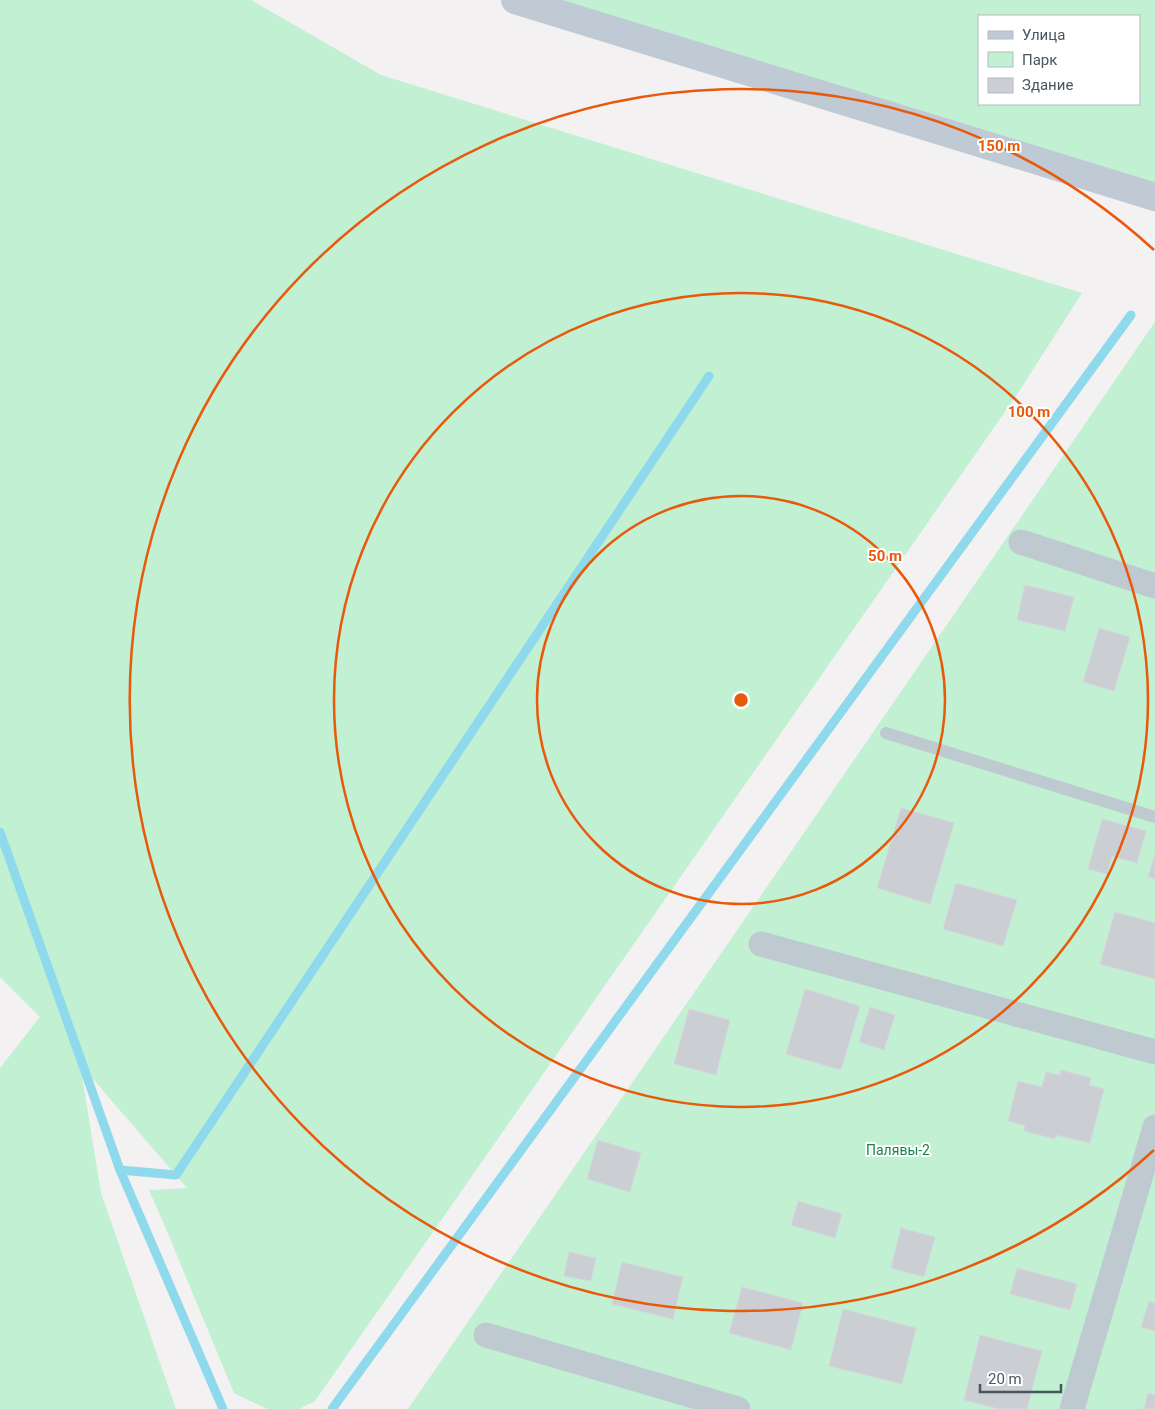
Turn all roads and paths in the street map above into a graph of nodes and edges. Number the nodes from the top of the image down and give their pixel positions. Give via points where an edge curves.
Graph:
1 (515, 0) edge
2 (1155, 197) edge
3 (1021, 542) dead end
4 (1155, 586) edge
5 (886, 733) dead end
6 (1155, 817) edge
7 (761, 944) dead end
8 (1155, 1052) edge
9 (1155, 1127) edge
10 (486, 1335) dead end
11 (738, 1409) edge
12 (1072, 1409) edge

1 - 2 main road
3 - 4 street
5 - 6 lane
7 - 8 street
9 - 12 street
10 - 11 street

